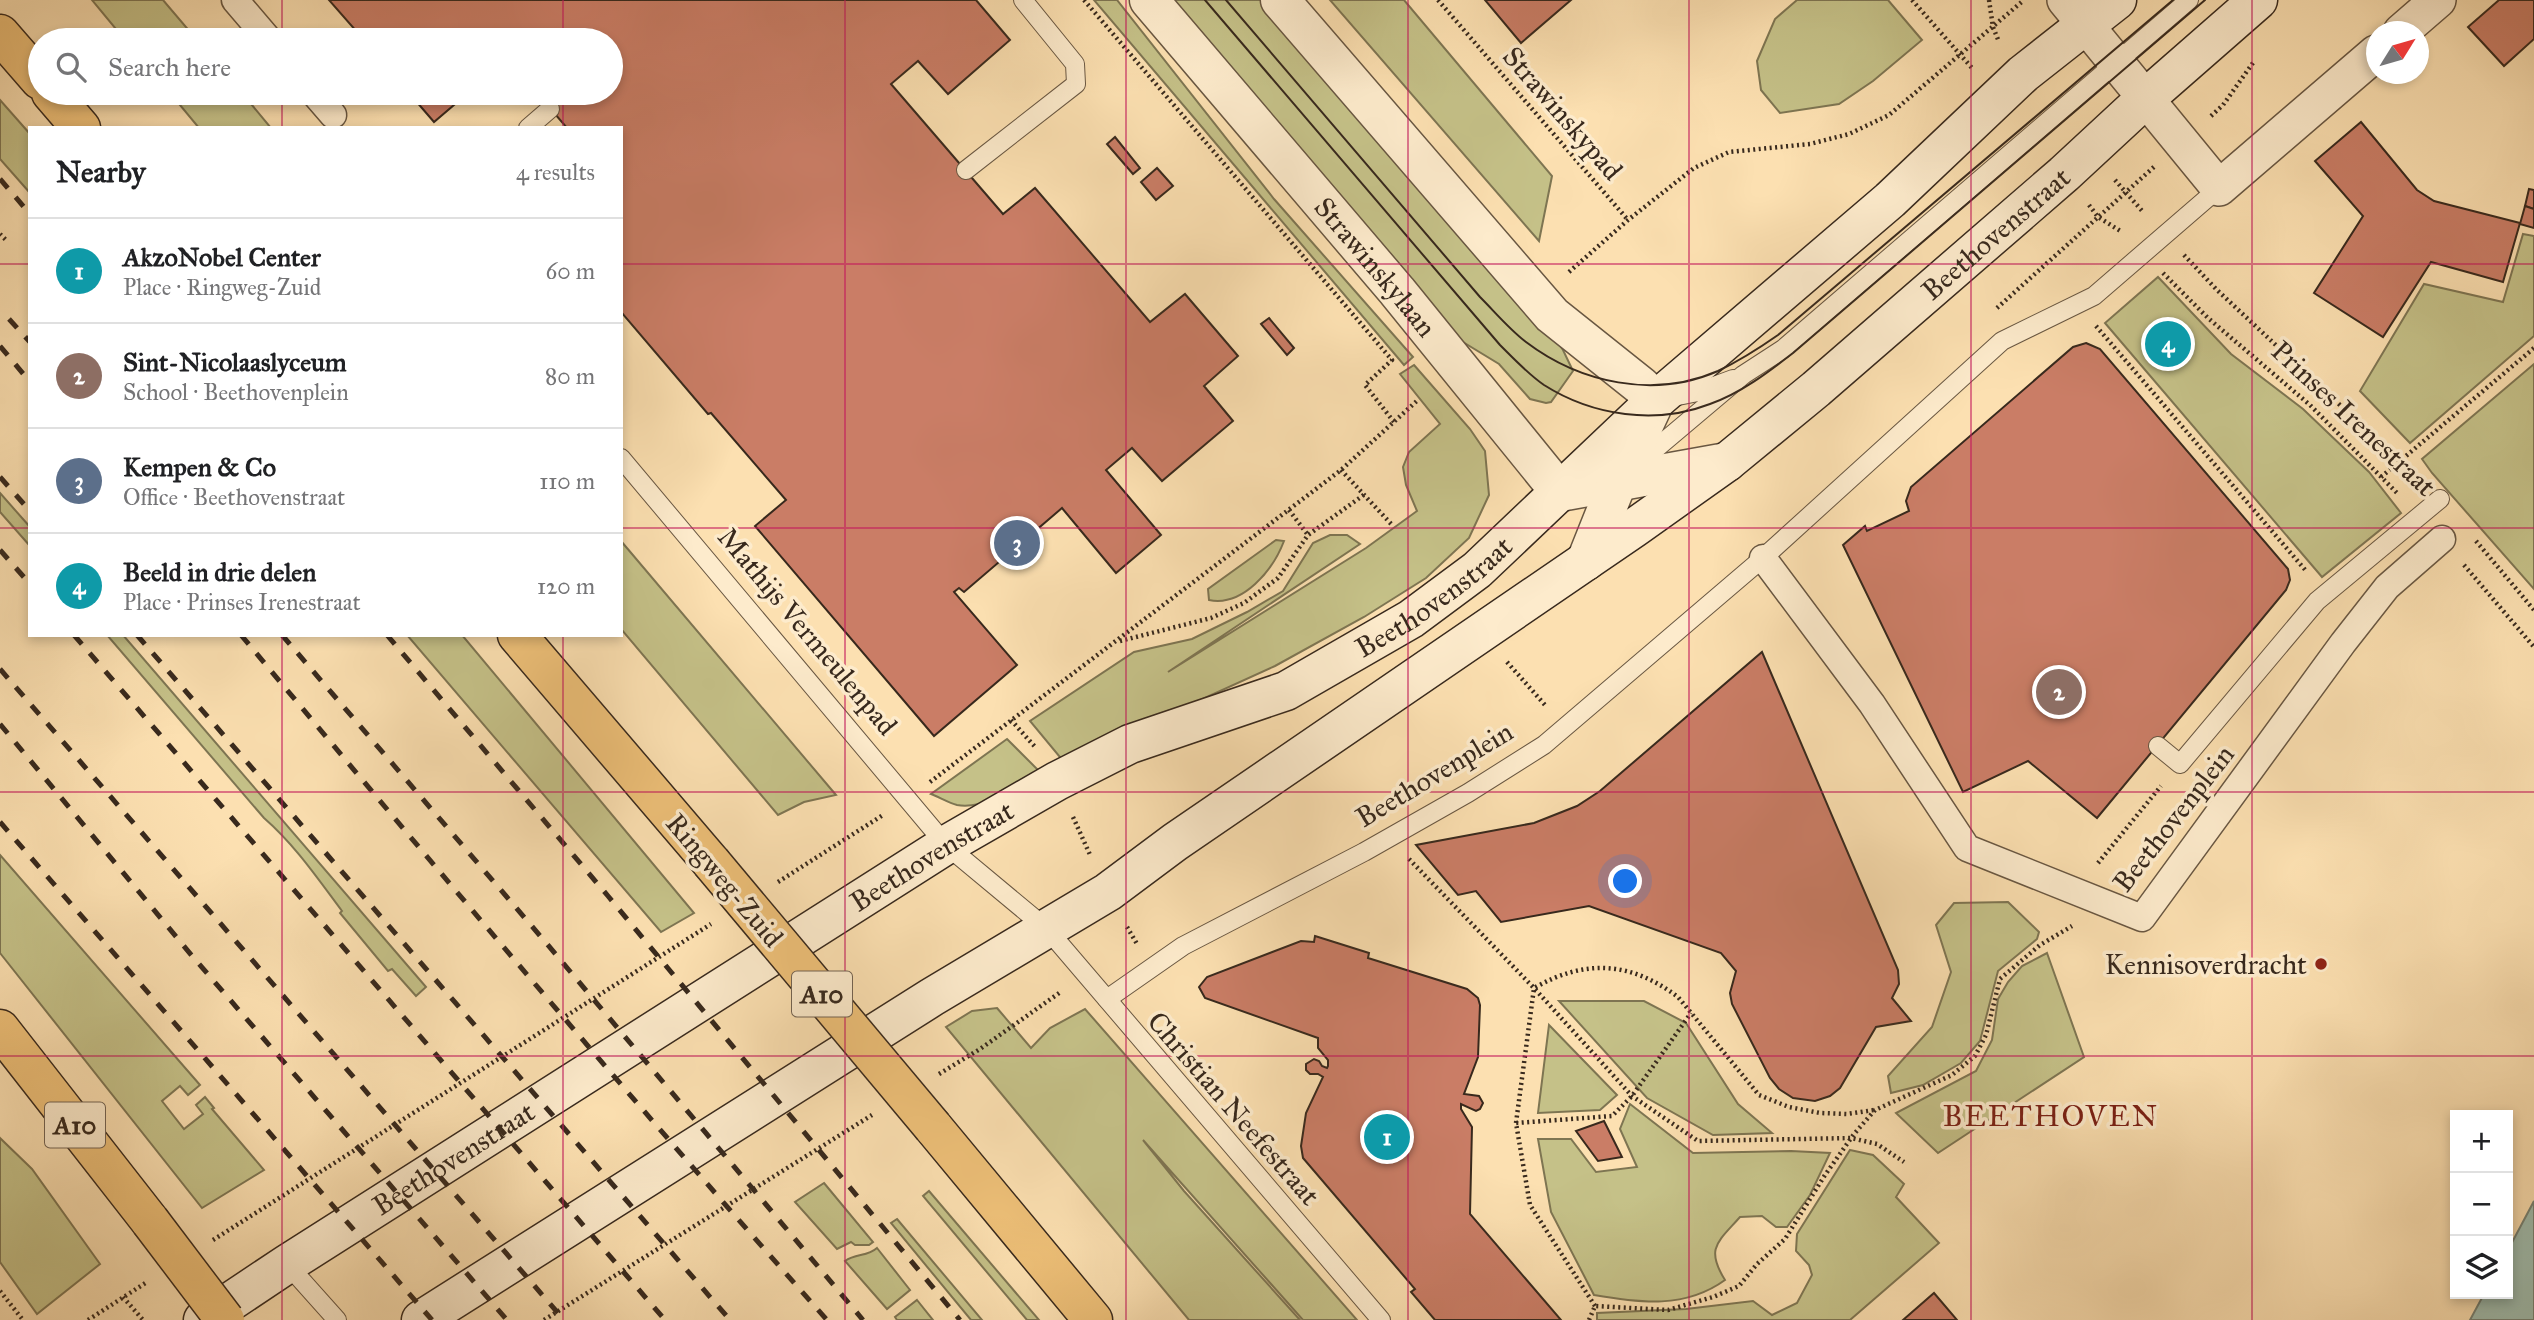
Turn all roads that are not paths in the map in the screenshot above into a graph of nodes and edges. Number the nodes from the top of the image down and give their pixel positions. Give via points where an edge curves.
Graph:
1 (235, 0) edge
2 (1023, 0) edge
3 (1149, 0) edge
4 (1280, 0) edge
5 (2117, 0) edge
6 (2189, 0) edge
7 (2258, 0) edge
8 (2438, 0) edge
9 (2075, 12) edge
10 (2414, 21) edge
11 (259, 28) edge
12 (0, 34) edge
13 (2366, 61) edge
14 (2116, 62) junction
15 (28, 66) edge
16 (2146, 98) junction
17 (61, 105) edge
18 (324, 105) edge
19 (550, 108) dead end
20 (338, 121) edge
21 (79, 126) edge
22 (530, 126) edge
23 (966, 170) dead end
24 (2219, 188) junction
25 (1743, 375) junction
26 (1655, 401) junction
27 (623, 460) edge
28 (1727, 461) junction
29 (1618, 481) junction
30 (1560, 492) junction
31 (2440, 499) road end
32 (2442, 539) road end
33 (1763, 558) junction
34 (1586, 561) junction
35 (519, 637) edge
36 (2158, 746) dead end
37 (946, 845) junction
38 (1047, 929) junction
39 (1107, 999) junction
40 (0, 1029) edge
41 (286, 1264) junction
42 (203, 1320) edge
43 (225, 1320) edge
44 (337, 1320) edge
45 (421, 1320) edge
46 (1093, 1320) edge
47 (1381, 1320) edge

1 - 11 street
2 - 23 lane via 1076,64 1076,84
3 - 30 main road, Strawinskylaan
4 - 26 main road via 1552,315
5 - 9 main road, Beethovenstraat
6 - 14 lane, Beethovenstraat
7 - 16 main road, Beethovenstraat
8 - 10 street
9 - 14 street
9 - 26 main road, Beethovenstraat via 2022,74 1890,200
12 - 15 highway
13 - 24 street
14 - 16 street
14 - 25 lane, Beethovenstraat via 1783,349
16 - 24 street
16 - 28 main road, Beethovenstraat via 2054,183
17 - 21 highway
18 - 20 street
19 - 22 lane
24 - 33 lane, Beethovenplein via 2094,296 2002,341
25 - 26 lane, Beethovenstraat via 1698,392
25 - 29 lane, Beethovenstraat
26 - 29 main road
26 - 30 main road, Beethovenstraat
27 - 37 lane, Mathijs Vermeulenpad
28 - 29 main road, Beethovenstraat
28 - 34 main road, Beethovenstraat
29 - 30 main road
29 - 34 main road
30 - 37 main road, Beethovenstraat via 1477,570 1362,649 1286,691 1130,744
31 - 36 lane via 2317,601 2179,764
32 - 33 street, Beethovenplein via 2388,587 2343,643 2142,918 1967,848 1872,704
33 - 39 lane, Beethovenplein via 1544,745 1389,838 1183,946
34 - 38 main road, Beethovenstraat via 1108,892
35 - 46 highway, Ringweg-Zuid / A10, bridge
37 - 38 lane, Mathijs Vermeulenpad
37 - 41 main road, Beethovenstraat
38 - 39 lane, Christian Neefestraat
38 - 45 main road, Beethovenstraat
39 - 47 lane, Christian Neefestraat
40 - 43 highway, A10, bridge
41 - 42 main road, Beethovenstraat
41 - 44 lane

